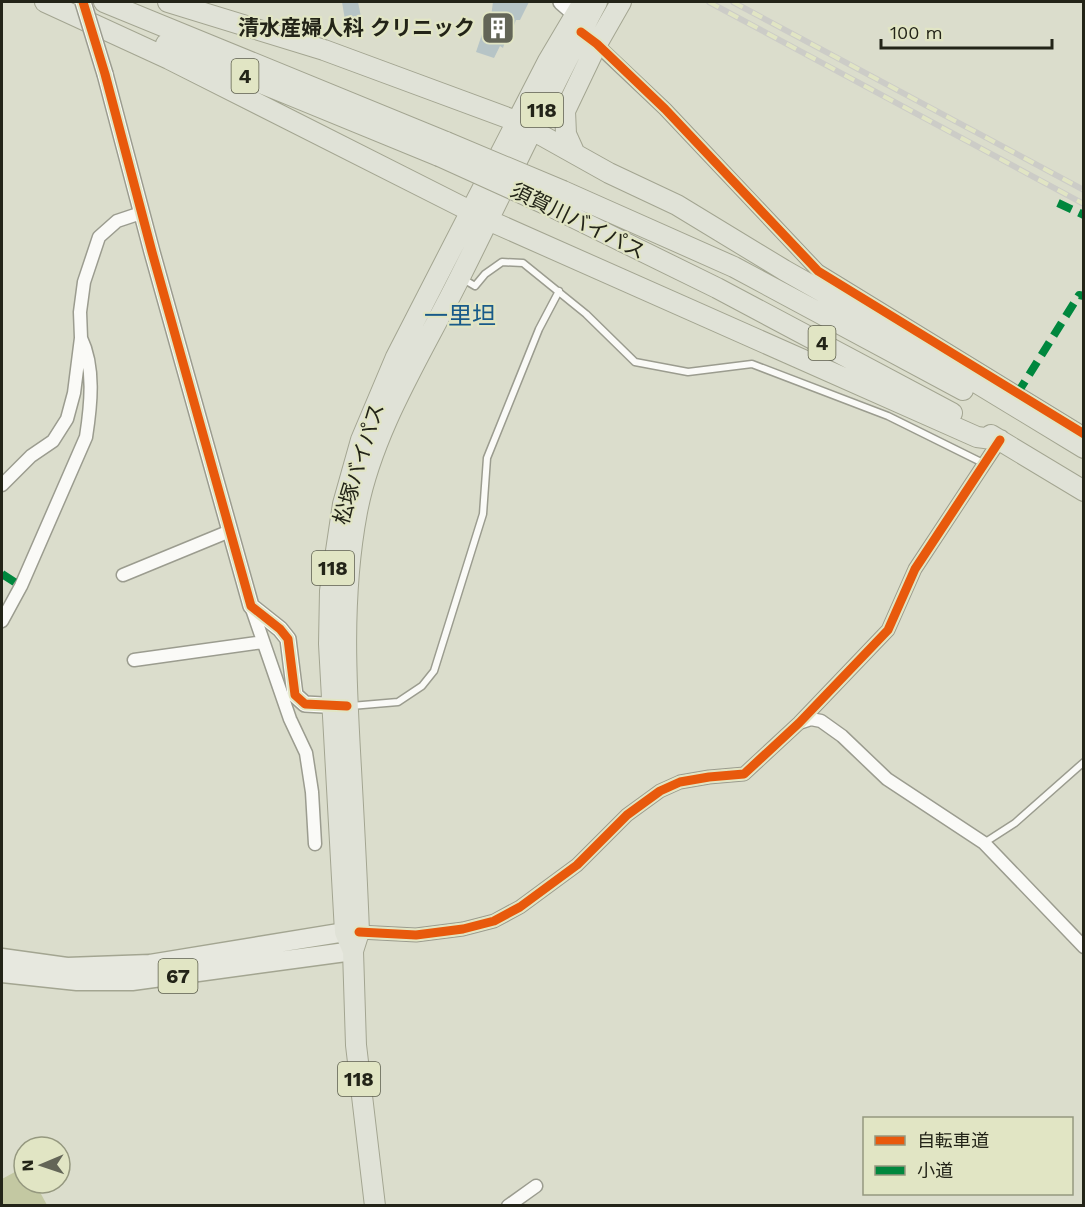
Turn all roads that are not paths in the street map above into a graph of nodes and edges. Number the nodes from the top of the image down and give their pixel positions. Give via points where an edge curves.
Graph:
1 (47, 2) edge
2 (83, 2) edge
3 (104, 2) edge
4 (168, 2) edge
5 (561, 2) edge
6 (597, 2) edge
7 (621, 2) edge
8 (580, 16) edge
9 (597, 44) junction
10 (524, 126) junction
11 (443, 149) junction
12 (575, 154) junction
13 (558, 200) junction
14 (141, 213) junction
15 (479, 216) junction
16 (460, 277) junction
17 (559, 291) junction
18 (887, 321) junction
19 (81, 338) junction
20 (1083, 434) edge
21 (1000, 440) junction
22 (1083, 448) edge
23 (1083, 461) edge
24 (986, 464) junction
25 (2, 484) edge
26 (1083, 491) edge
27 (230, 531) junction
28 (123, 575) dead end
29 (251, 606) junction
30 (2, 621) edge
31 (263, 642) junction
32 (134, 660) dead end
33 (339, 706) junction
34 (799, 723) junction
35 (1083, 762) edge
36 (984, 843) junction
37 (315, 844) dead end
38 (352, 932) junction
39 (1083, 947) edge
40 (353, 951) junction
41 (2, 958) edge
42 (2, 974) edge
43 (536, 1186) dead end
44 (375, 1206) edge
45 (508, 1206) edge

1 - 11 highway, 須賀川バイパス / 4 via 116,24
1 - 15 highway via 169,59
2 - 14 street, bridge
3 - 11 highway, 須賀川バイパス / 4
4 - 10 highway via 324,50
5 - 8 street
6 - 8 highway, 118
7 - 9 highway, 118
8 - 9 street
8 - 10 highway, 118 via 548,61
9 - 12 highway, 118 via 565,111 566,134
9 - 18 street via 818,271
10 - 12 highway
10 - 15 highway, 118
11 - 13 highway, 須賀川バイパス / 4, bridge
12 - 18 highway via 677,205 784,270
13 - 21 highway, 須賀川バイパス / 4
13 - 23 highway, 須賀川バイパス / 4 via 734,267 1001,410
14 - 19 street via 117,221 99,237 84,282
14 - 27 street
15 - 16 highway, 松塚バイパス / 118
15 - 21 highway via 977,437
15 - 33 highway, 松塚バイパス / 118 via 396,357 352,472 330,591 328,644
16 - 17 lane via 475,286 502,262 523,263
16 - 33 highway, 松塚バイパス / 118 via 394,408 363,489 351,550
17 - 24 lane via 635,362 688,372 752,364 888,416
17 - 33 lane via 539,329 487,458 483,514 434,671 422,686 398,702
18 - 20 street
18 - 22 highway
19 - 25 street via 67,419 53,441
19 - 30 street via 88,353 90,402 86,437
21 - 24 street
21 - 26 highway, 須賀川バイパス / 4
24 - 34 street via 915,569 888,630
27 - 28 street
27 - 29 street
29 - 31 street
29 - 33 street via 288,639 295,695 305,704
31 - 32 street
31 - 37 street via 306,753
33 - 38 highway, 松塚バイパス / 118
34 - 36 street via 821,721 887,779
34 - 38 street via 744,774 680,782 660,791 627,815 578,865 503,917 416,935
35 - 36 lane via 1015,823
36 - 39 street
38 - 40 highway, 松塚バイパス / 118
38 - 41 main road, 67 via 150,964 67,967
40 - 42 main road, 67 via 132,981
40 - 44 highway, 松塚バイパス / 118 via 356,1045
43 - 45 street

